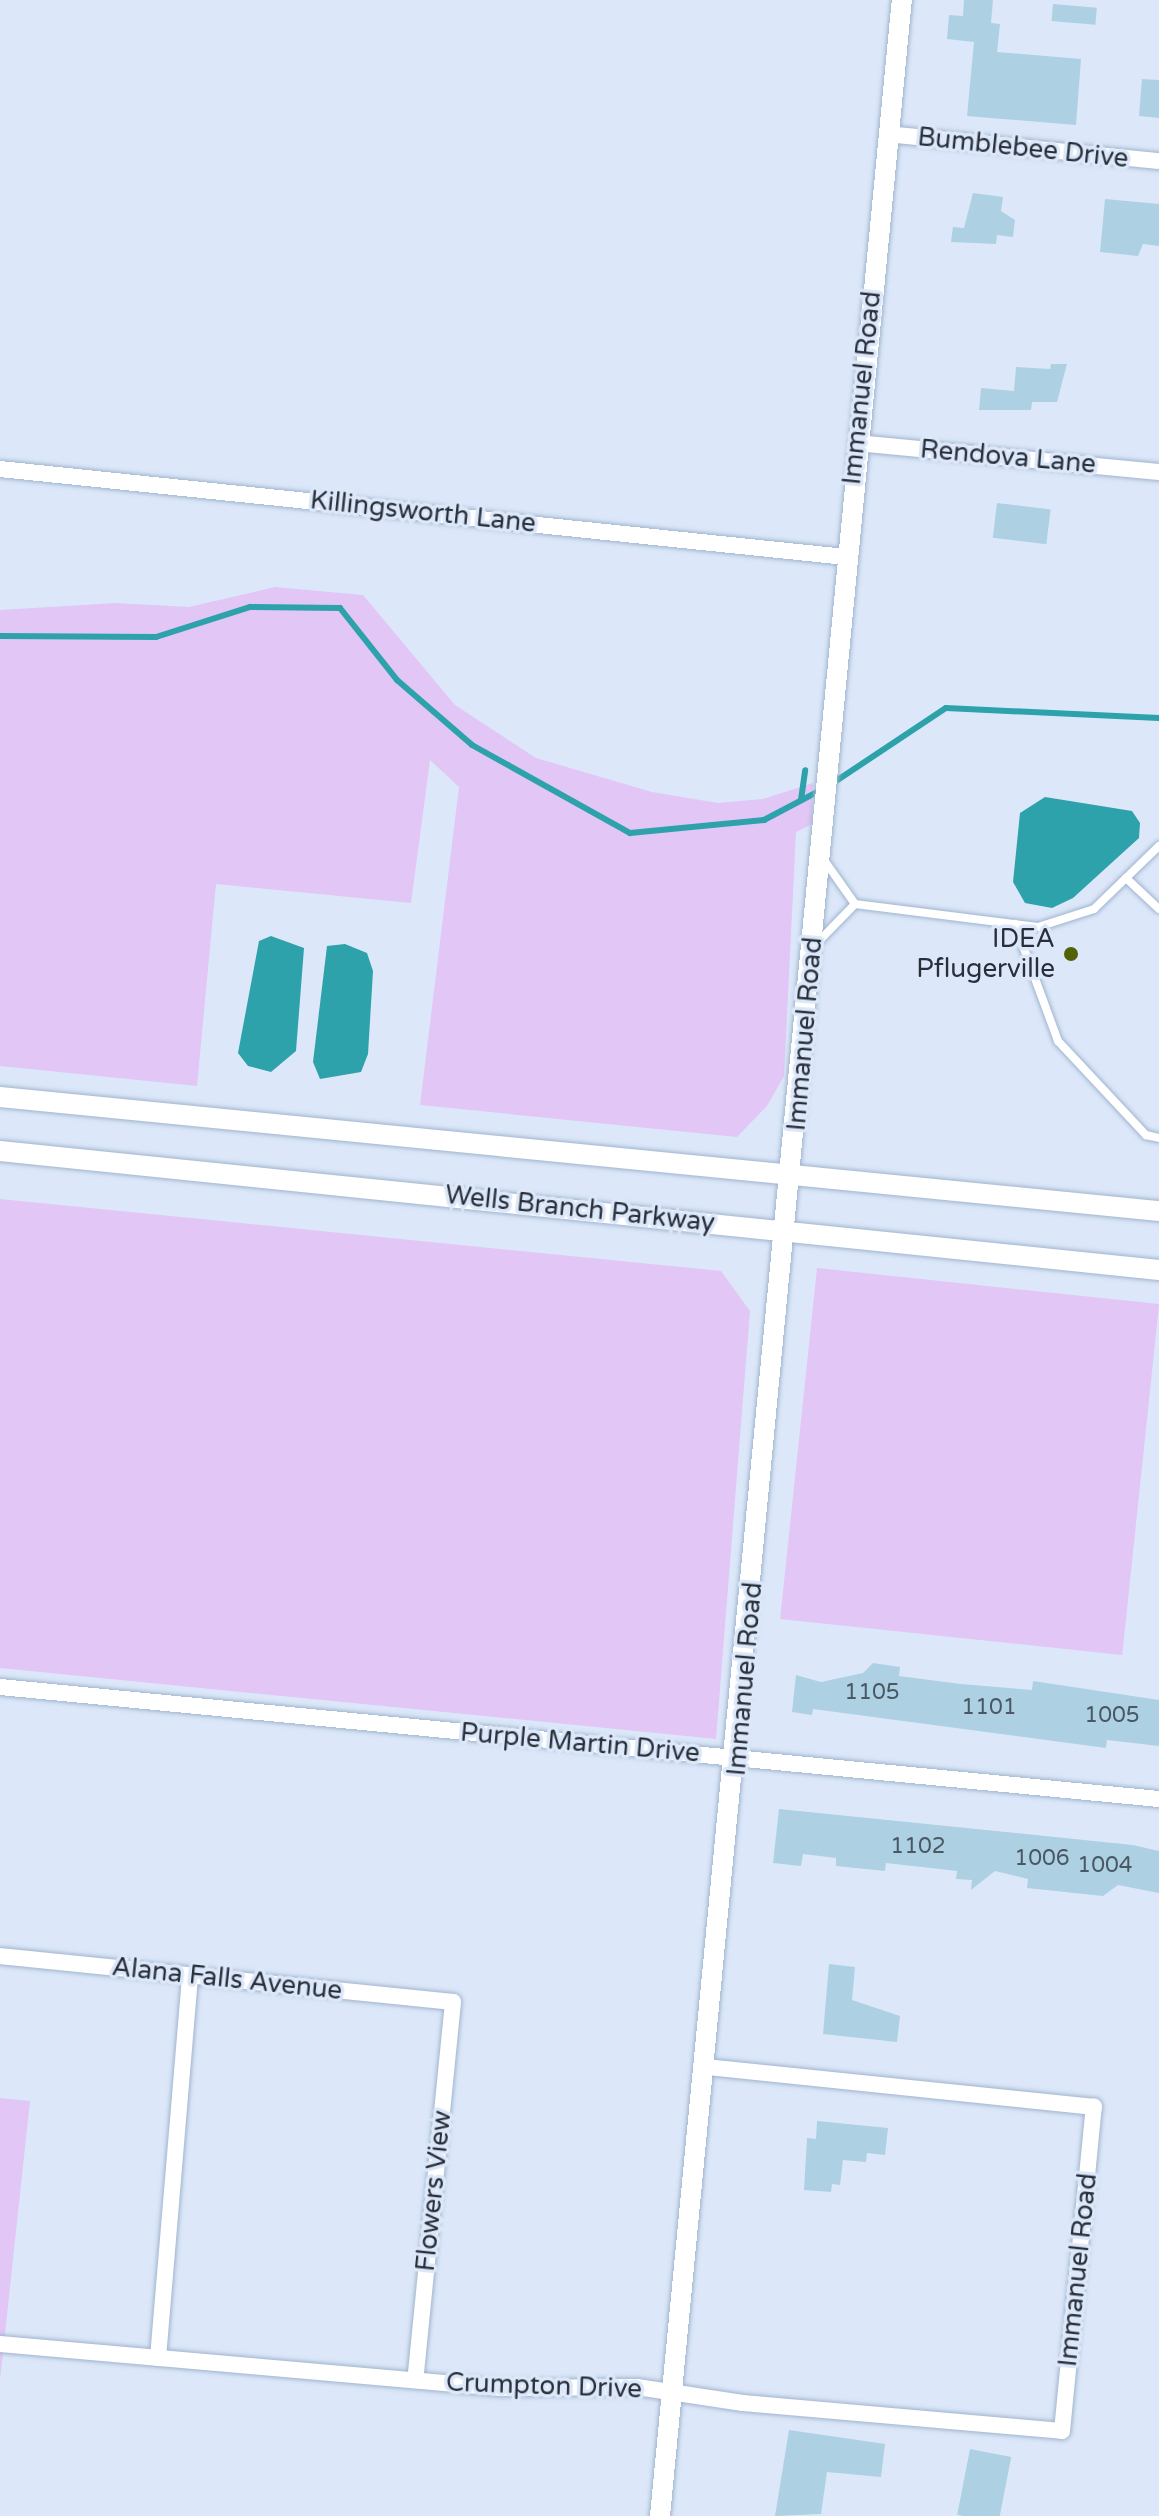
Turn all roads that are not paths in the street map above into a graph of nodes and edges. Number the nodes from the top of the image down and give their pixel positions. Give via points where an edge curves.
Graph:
1 (902, 0) edge
2 (887, 134) junction
3 (1159, 161) edge
4 (857, 443) junction
5 (0, 469) edge
6 (1159, 472) edge
7 (846, 557) junction
8 (1159, 846) edge
9 (822, 857) junction
10 (1126, 878) junction
11 (855, 904) junction
12 (1159, 909) edge
13 (1015, 924) junction
14 (813, 947) junction
15 (0, 1097) edge
16 (1159, 1138) edge
17 (0, 1151) edge
18 (793, 1174) junction
19 (1159, 1211) edge
20 (787, 1231) junction
21 (1159, 1270) edge
22 (0, 1687) edge
23 (738, 1758) junction
24 (1159, 1799) edge
25 (0, 1956) edge
26 (190, 1975) junction
27 (453, 2002) joint
28 (706, 2067) junction
29 (0, 2344) edge
30 (158, 2358) junction
31 (415, 2380) junction
32 (673, 2392) junction
33 (660, 2516) edge

1 - 2 street, Immanuel Road
2 - 3 street, Bumblebee Drive
2 - 4 street, Immanuel Road
4 - 6 street, Rendova Lane
4 - 7 street, Immanuel Road
5 - 7 street, Killingsworth Lane
7 - 9 street, Immanuel Road
8 - 10 lane
9 - 11 lane
9 - 14 street, Immanuel Road
10 - 12 lane
10 - 13 lane via 1094,909 1038,927
11 - 13 lane
11 - 14 lane
13 - 16 lane via 1058,1041 1146,1135
14 - 18 street, Immanuel Road
15 - 18 street
17 - 20 street, Wells Branch Parkway
18 - 19 street
18 - 20 street, Immanuel Road
20 - 21 street, Wells Branch Parkway
20 - 23 street, Immanuel Road
22 - 23 street, Purple Martin Drive
23 - 24 street, Purple Martin Drive
23 - 28 street, Immanuel Road
25 - 26 street, Alana Falls Avenue
26 - 27 street, Alana Falls Avenue
26 - 30 street
27 - 31 street, Flowers View
28 - 32 street, Immanuel Road
28 - 32 street, Immanuel Road via 1094,2107 1064,2416 1062,2431
29 - 30 street, Crumpton Drive
30 - 31 street, Crumpton Drive
31 - 32 street, Crumpton Drive
32 - 33 street, Immanuel Road

